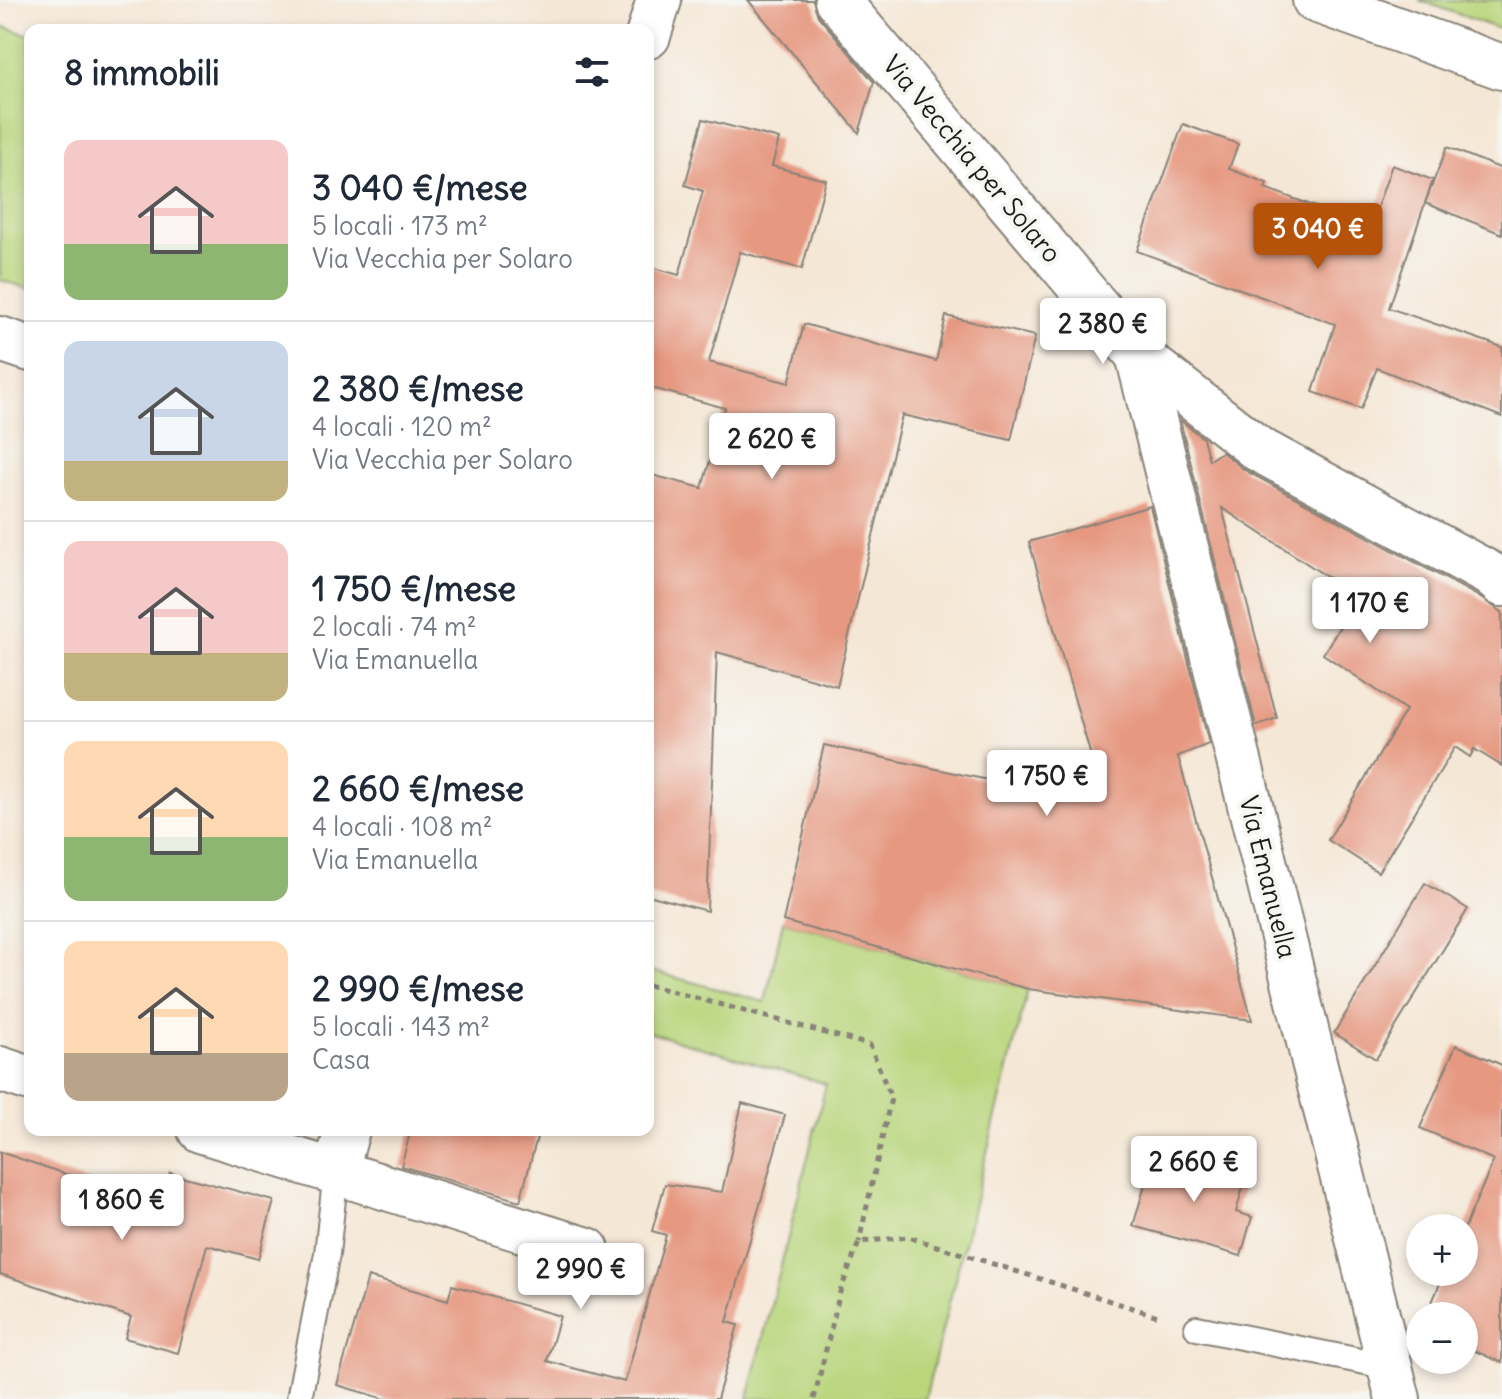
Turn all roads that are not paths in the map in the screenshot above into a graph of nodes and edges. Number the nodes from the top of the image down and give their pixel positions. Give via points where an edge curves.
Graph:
1 (659, 0) edge
2 (837, 0) edge
3 (1315, 0) edge
4 (652, 24) edge
5 (1502, 67) edge
6 (0, 339) edge
7 (24, 347) edge
8 (1138, 355) junction
9 (1502, 584) edge
10 (0, 1069) edge
11 (24, 1077) edge
12 (220, 1136) edge
13 (345, 1136) edge
14 (336, 1171) junction
15 (587, 1250) dead end
16 (1197, 1328) road end
17 (1394, 1383) edge
18 (299, 1399) edge

1 - 4 street
2 - 8 street, Via Vecchia per Solaro
3 - 5 street
6 - 7 street
8 - 9 street, Via Vecchia per Solaro via 1258,449
8 - 17 street, Via Emanuella
10 - 11 street
12 - 14 street
13 - 14 street
14 - 15 street
14 - 18 lane via 327,1254
16 - 17 lane

